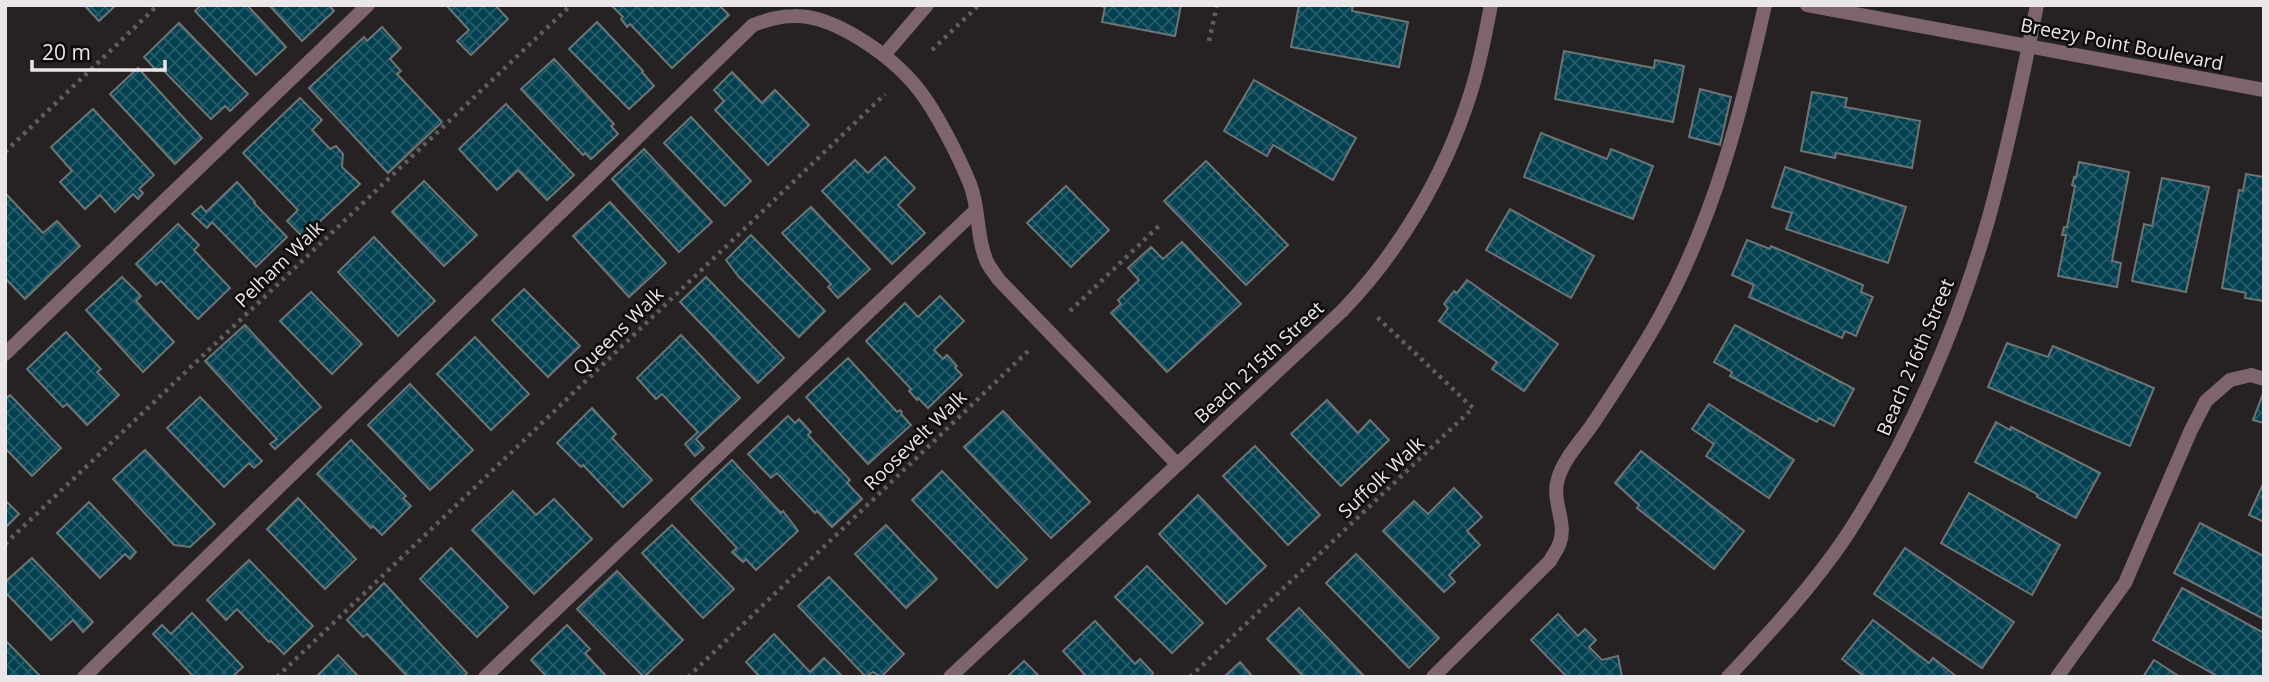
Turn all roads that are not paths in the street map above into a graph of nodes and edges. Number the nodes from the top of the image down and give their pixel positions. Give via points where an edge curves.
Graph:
1 (368, 5) edge
2 (927, 5) edge
3 (1491, 5) edge
4 (1765, 5) edge
5 (1807, 5) edge
6 (2037, 5) edge
7 (2029, 47) junction
8 (884, 55) junction
9 (2264, 90) edge
10 (976, 210) junction
11 (5, 354) edge
12 (2264, 379) edge
13 (1177, 464) junction
14 (84, 677) edge
15 (485, 677) edge
16 (950, 677) edge
17 (1433, 677) edge
18 (1728, 677) edge
19 (2057, 677) edge

1 - 11 street
2 - 8 street
3 - 13 street, Beach 215th Street via 1470,96 1443,163 1378,270 1342,311
4 - 17 street via 1724,169 1689,259 1623,379 1558,480 1561,541 1550,561
5 - 7 street, Breezy Point Boulevard
6 - 7 street, Beach 216th Street
7 - 9 street, Breezy Point Boulevard
7 - 18 street, Beach 216th Street via 1975,263 1906,431 1846,536
8 - 10 street via 919,90 940,123 971,186
8 - 14 street via 854,35 797,15 753,26
10 - 13 street via 981,244 999,279
10 - 15 street
12 - 19 street via 2251,375 2230,380 2206,401 2126,583
13 - 16 street, Beach 215th Street

